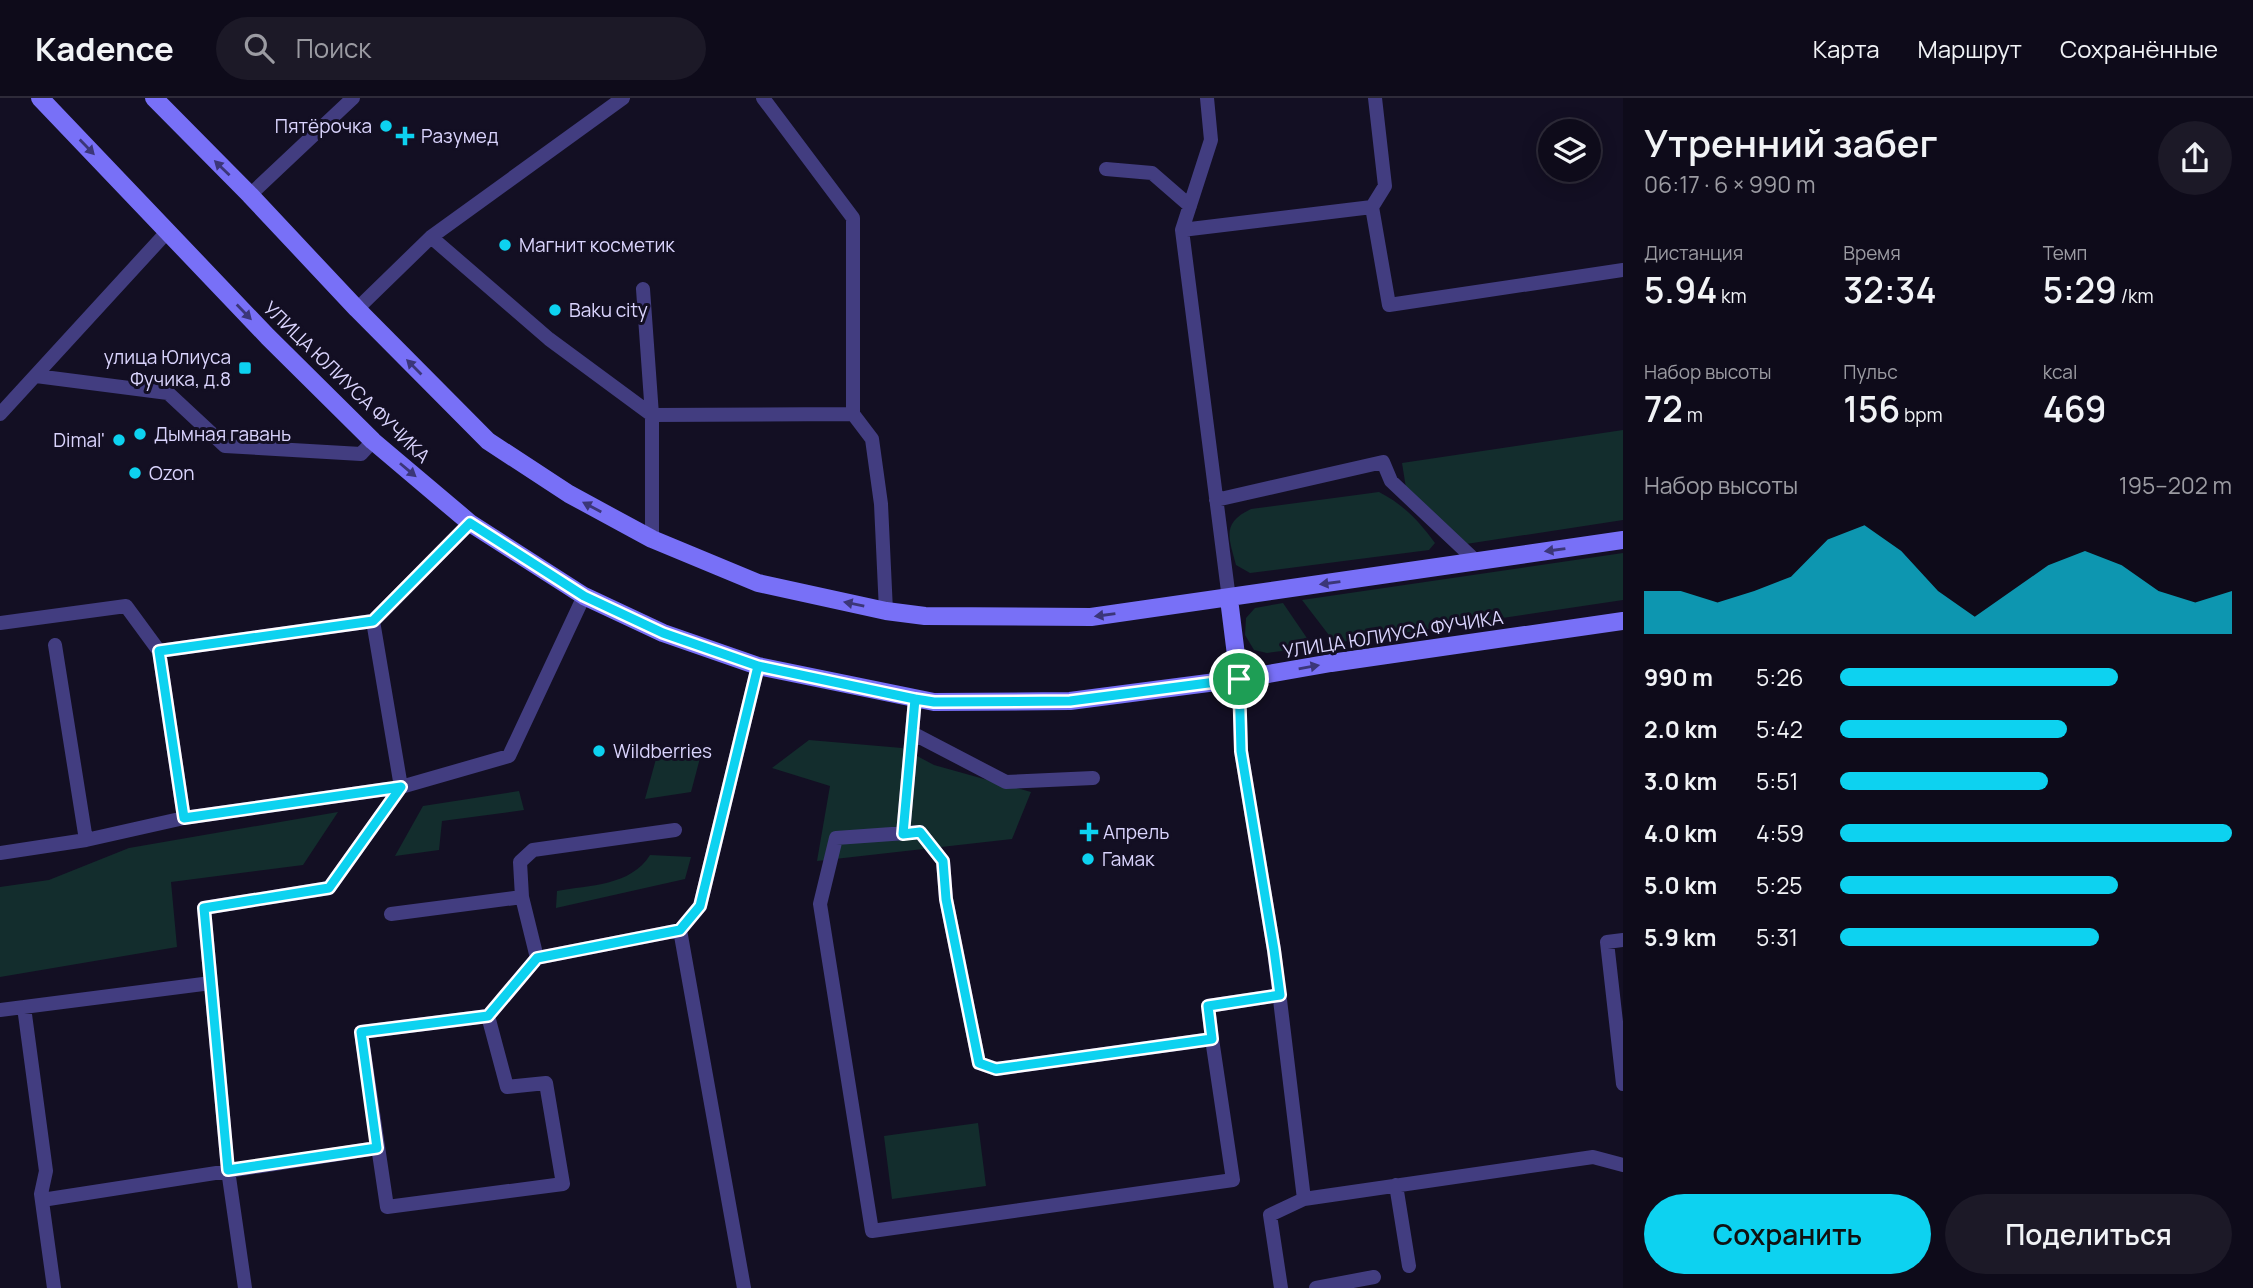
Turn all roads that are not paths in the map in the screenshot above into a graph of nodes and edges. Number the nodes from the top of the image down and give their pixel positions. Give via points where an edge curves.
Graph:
1 (40, 98) edge
2 (154, 98) edge
3 (353, 98) edge
4 (623, 98) edge
5 (763, 98) edge
6 (1207, 98) edge
7 (1375, 98) edge
8 (1106, 169) dead end
9 (250, 195) junction
10 (1190, 206) junction
11 (1372, 207) junction
12 (1182, 230) junction
13 (167, 232) junction
14 (431, 237) junction
15 (1623, 270) edge
16 (643, 289) dead end
17 (357, 309) junction
18 (36, 376) junction
19 (0, 414) edge
20 (853, 414) junction
21 (652, 415) junction
22 (373, 440) junction
23 (1216, 500) junction
24 (470, 523) junction
25 (652, 539) junction
26 (1623, 540) edge
27 (1477, 562) junction
28 (584, 596) junction
29 (1229, 599) junction
30 (886, 611) junction
31 (373, 621) junction
32 (1623, 621) edge
33 (0, 623) edge
34 (55, 645) dead end
35 (159, 651) junction
36 (758, 666) junction
37 (1239, 679) junction
38 (915, 699) junction
39 (912, 733) junction
40 (1093, 778) dead end
41 (401, 787) junction
42 (184, 818) junction
43 (675, 830) dead end
44 (903, 834) junction
45 (86, 840) junction
46 (0, 853) edge
47 (522, 897) junction
48 (391, 914) dead end
49 (680, 930) junction
50 (1623, 940) edge
51 (537, 958) junction
52 (211, 983) junction
53 (1280, 995) junction
54 (24, 1007) junction
55 (0, 1010) edge
56 (488, 1016) junction
57 (1212, 1039) junction
58 (1623, 1084) edge
59 (377, 1148) junction
60 (1623, 1165) edge
61 (228, 1170) junction
62 (1395, 1185) junction
63 (1304, 1199) junction
64 (42, 1200) junction
65 (1409, 1266) dead end
66 (1374, 1278) dead end
67 (54, 1288) edge
68 (245, 1288) edge
69 (744, 1288) edge
70 (1281, 1288) edge
71 (1317, 1288) edge

1 -> 13 main road, УЛИЦА ЮЛИУСА ФУЧИКА
9 -> 2 main road
3 - 9 lane
4 - 14 lane
5 - 20 lane via 853,218
6 - 10 lane via 1211,140
7 - 11 lane via 1385,186
8 - 10 lane via 1152,173
9 - 17 main road
10 - 12 lane
11 - 12 lane
11 - 15 lane via 1389,305
12 - 23 lane
13 - 18 lane
13 -> 22 main road, УЛИЦА ЮЛИУСА ФУЧИКА
14 - 17 lane
14 - 21 lane via 549,339
16 - 21 lane
25 -> 17 main road via 569,494 488,442
18 - 19 lane
18 - 22 lane via 168,393 225,446 361,454
20 - 21 lane
20 - 30 lane via 872,439 881,504
21 - 25 lane
22 -> 24 main road, УЛИЦА ЮЛИУСА ФУЧИКА
23 - 27 lane via 1383,462 1391,481
23 - 29 lane
24 - 28 main road, УЛИЦА ЮЛИУСА ФУЧИКА
24 - 31 lane
30 -> 25 main road via 758,583
26 -> 27 main road
27 -> 29 main road
28 - 36 main road, УЛИЦА ЮЛИУСА ФУЧИКА via 663,633
28 - 41 lane via 509,756
29 -> 30 main road via 1091,617 925,616
29 - 37 main road
31 - 35 lane
31 - 41 lane
37 -> 32 main road, УЛИЦА ЮЛИУСА ФУЧИКА
33 - 35 lane via 126,606
34 - 45 lane
35 - 42 lane
36 - 38 main road, УЛИЦА ЮЛИУСА ФУЧИКА
36 - 49 lane via 700,906
37 - 38 main road, УЛИЦА ЮЛИУСА ФУЧИКА via 1070,701
37 - 53 lane via 1241,751
38 - 39 lane
39 - 40 lane via 1006,782
39 - 44 lane
41 - 42 lane
41 - 52 lane via 329,888 204,908
42 - 45 lane
43 - 47 lane via 533,850 520,862
44 - 57 lane via 920,832 943,861 946,899 979,1063 996,1069
44 - 57 lane via 836,838 820,904 872,1231 1233,1180
45 - 46 lane
47 - 48 lane
47 - 51 lane
49 - 51 lane
49 - 69 lane
50 - 58 lane via 1607,942
51 - 56 lane
52 - 54 lane
52 - 61 lane
53 - 57 lane via 1208,1006
53 - 63 lane
54 - 55 lane
54 - 64 lane via 46,1171
56 - 59 lane via 361,1032
56 - 59 lane via 507,1087 546,1083 563,1184 387,1207
59 - 61 lane
60 - 62 lane via 1592,1157
61 - 64 lane
61 - 68 lane
62 - 63 lane
62 - 65 lane
63 - 70 lane via 1270,1215
64 - 67 lane
66 - 71 lane

